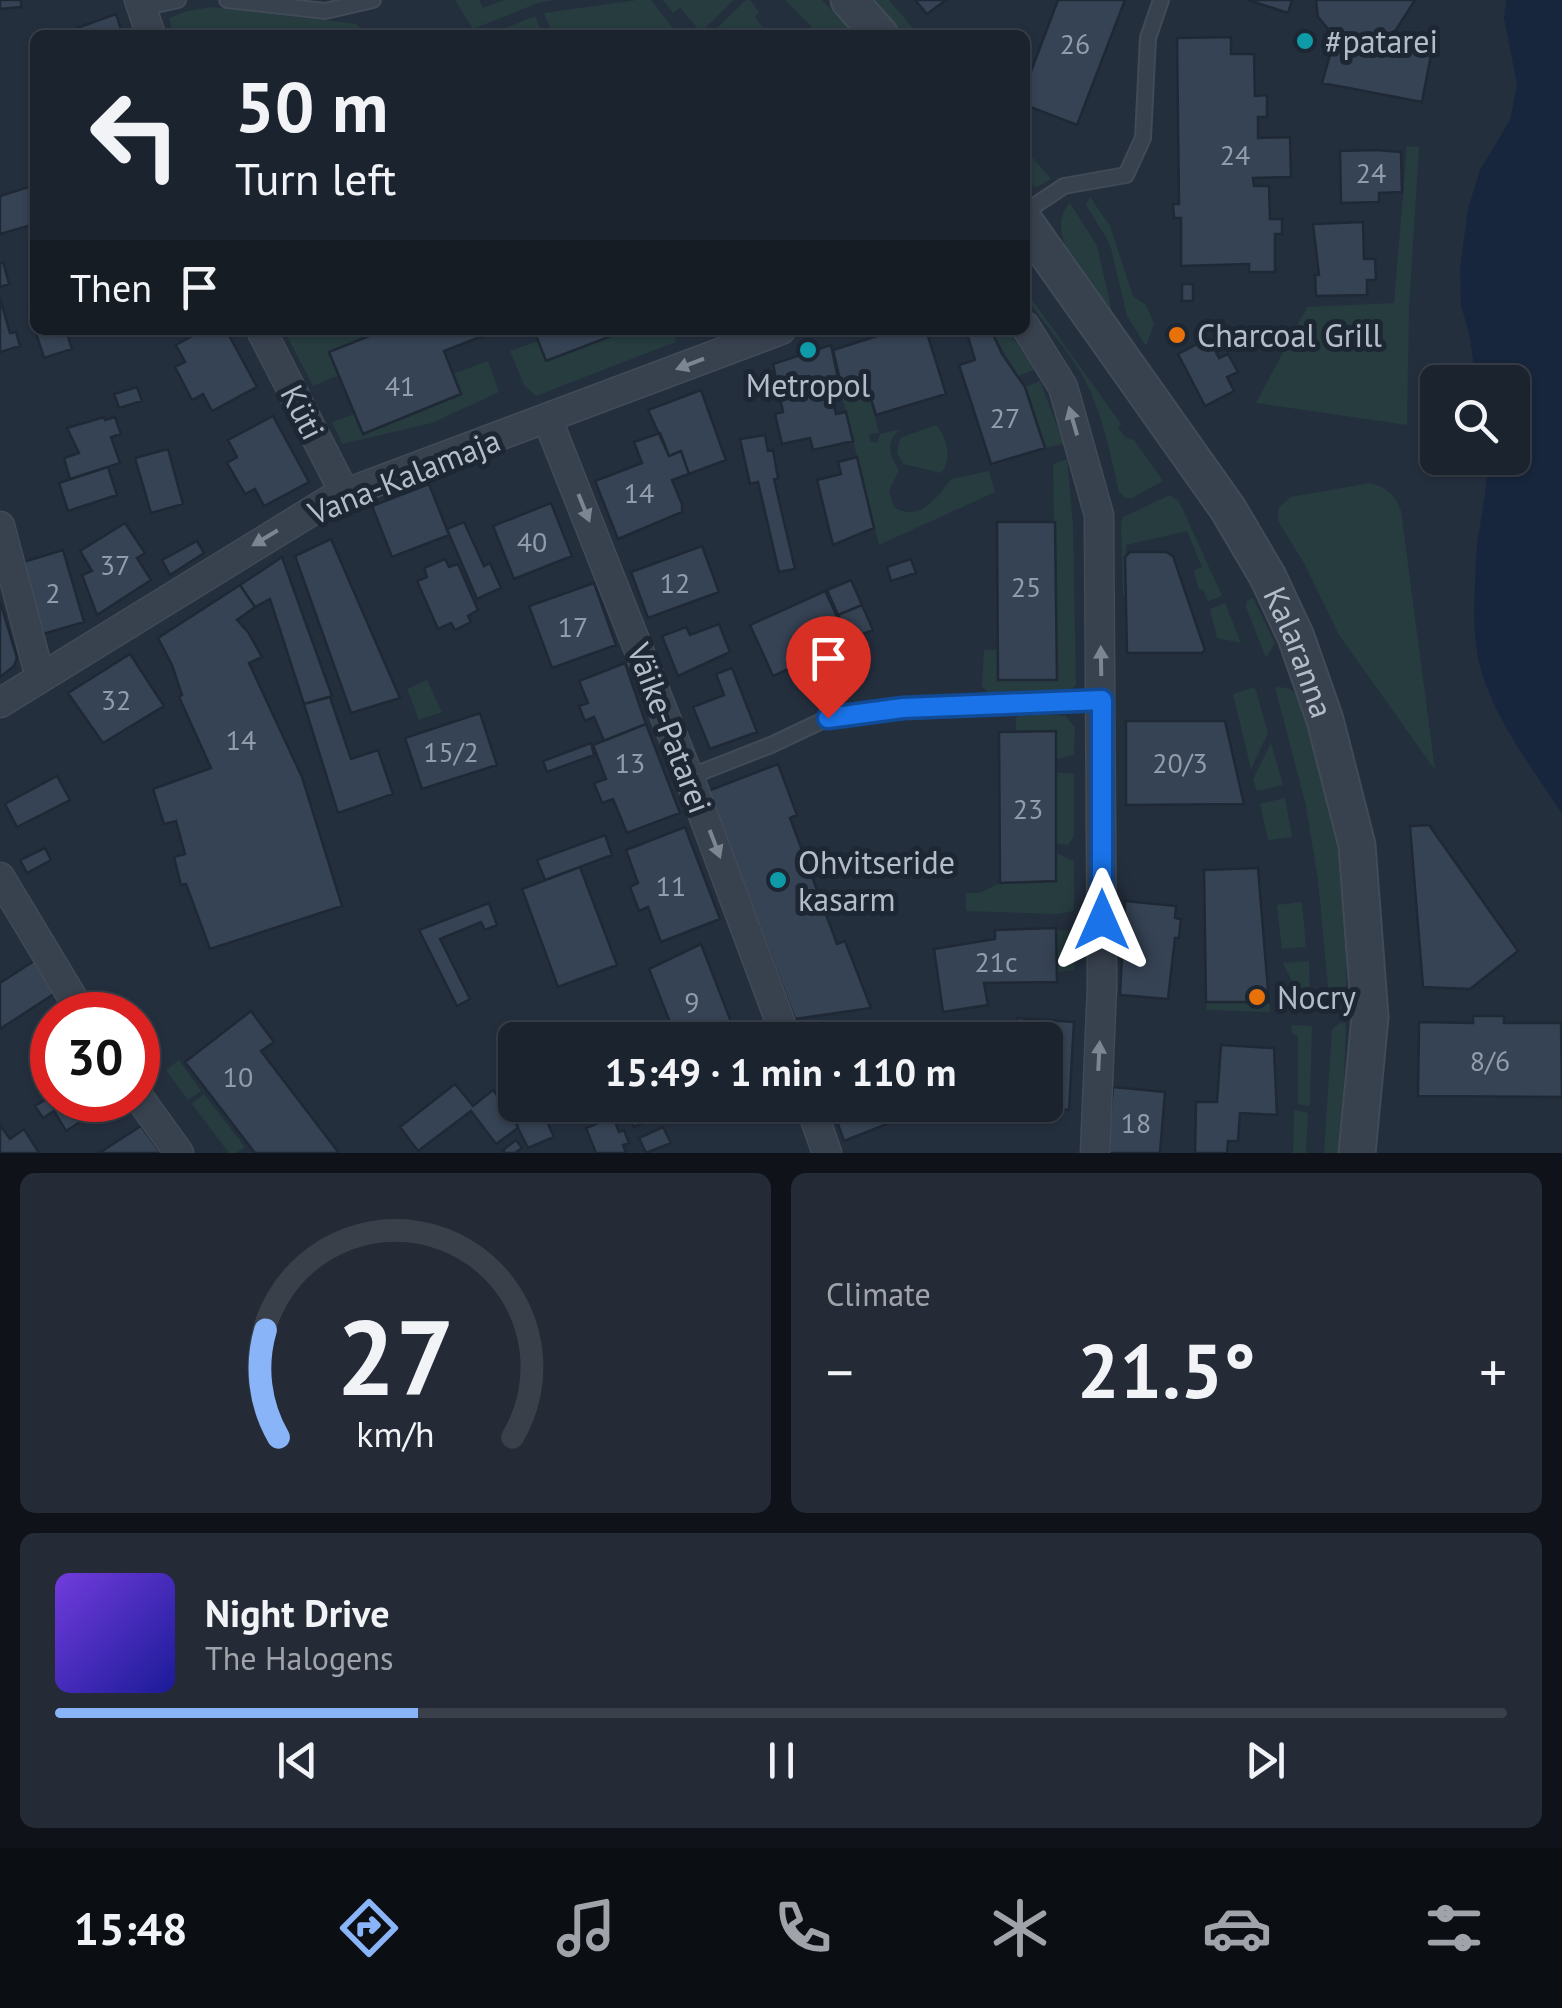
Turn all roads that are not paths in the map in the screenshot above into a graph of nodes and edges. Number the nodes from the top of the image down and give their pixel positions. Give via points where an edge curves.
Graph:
1 (178, 0) edge
2 (227, 0) edge
3 (373, 0) edge
4 (848, 0) edge
5 (1161, 0) edge
6 (140, 4) edge
7 (149, 30) edge
8 (875, 30) edge
9 (1030, 209) edge
10 (1030, 229) edge
11 (1030, 334) edge
12 (264, 335) edge
13 (769, 335) edge
14 (548, 418) junction
15 (345, 494) junction
16 (0, 526) edge
17 (40, 677) junction
18 (1102, 700) junction
19 (0, 703) edge
20 (689, 777) junction
21 (0, 878) edge
22 (69, 992) edge
23 (780, 1022) edge
24 (157, 1122) edge
25 (816, 1122) edge
26 (179, 1153) edge
27 (827, 1153) edge
28 (1095, 1153) edge
29 (1357, 1153) edge

1 - 6 lane
2 - 3 lane via 325,11
4 - 8 street
5 - 9 lane via 1148,38 1143,138 1126,175 1064,186
6 - 7 street
10 - 29 street, Kalaranna via 1228,509 1296,637 1357,845 1370,1017
18 -> 11 street via 1099,514 1063,386
12 - 15 street, Küti
13 -> 14 street, Vana-Kalamaja
14 - 15 street, Vana-Kalamaja
14 -> 20 street, Väike-Patarei
15 -> 17 street, Vana-Kalamaja
16 - 17 street
17 - 19 street, Vana-Kalamaja
18 - 20 lane via 858,711
28 -> 18 street
20 -> 23 street, Väike-Patarei
21 - 22 street
24 - 26 street
25 - 27 street

